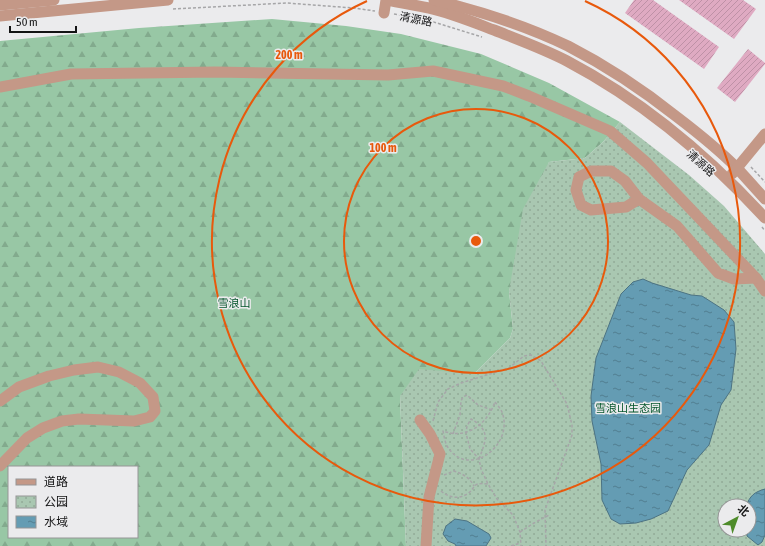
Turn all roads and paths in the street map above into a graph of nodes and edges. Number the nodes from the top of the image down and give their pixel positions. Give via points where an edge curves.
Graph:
1 (54, 0) edge
2 (386, 0) edge
3 (434, 0) edge
4 (22, 2) edge
5 (0, 5) edge
6 (171, 5) edge
7 (384, 13) junction
8 (0, 16) edge
9 (23, 18) junction
10 (485, 38) dead end
11 (0, 87) edge
12 (765, 134) edge
13 (737, 168) junction
14 (728, 179) junction
15 (639, 199) junction
16 (765, 199) edge
17 (763, 222) edge
18 (765, 231) edge
19 (756, 278) junction
20 (765, 291) edge
21 (0, 401) edge
22 (492, 410) junction
23 (420, 420) dead end
24 (480, 425) junction
25 (466, 433) junction
26 (430, 434) junction
27 (453, 434) junction
28 (479, 459) junction
29 (0, 466) edge
30 (434, 481) junction
31 (488, 484) junction
32 (474, 486) junction
33 (549, 515) dead end
34 (544, 517) junction
35 (520, 532) junction
36 (521, 542) junction
37 (426, 546) edge
38 (510, 546) edge
39 (521, 546) edge
40 (546, 546) edge

1 - 4 street
2 - 7 street
2 - 14 street, 清源路 via 430,8 478,24 566,61 604,82 659,120
3 - 13 street, 清源路 via 530,30 568,46 608,68 700,134
4 - 5 street
4 - 9 street
6 - 7 path, 清源路 via 286,3
6 - 9 street
7 - 10 path, 清源路 via 424,19
8 - 9 street
11 - 19 street via 71,74 216,72 388,75 434,71 502,86 610,132 647,163
12 - 13 street
13 - 14 street
13 - 16 street, 清源路
14 - 17 street, 清源路
15 - 15 street via 625,181 611,171 591,170 579,177 576,190 581,205 591,210 626,207
15 - 19 street via 677,226 718,274 734,279
17 - 18 path
19 - 20 street
21 - 29 street via 19,387 49,376 98,367 119,372 140,383 153,397 155,411 150,417 134,421 62,421 43,428 27,438
22 - 24 path
22 - 27 path via 478,405 467,396 463,397
22 - 28 path via 495,402 503,413 505,425 502,438 495,449
23 - 26 street
24 - 25 path
24 - 25 path via 471,419
24 - 28 path via 486,433 486,441
25 - 27 path
25 - 28 path via 467,442
26 - 30 street via 440,454
26 - 34 path via 438,402 448,389 509,368 524,356 531,355 541,361 567,404 572,425 572,435 544,510
27 - 28 path via 443,431 447,446 455,455 466,459
28 - 31 path
30 - 32 path via 454,471 469,478
30 - 32 path via 441,491 455,498 467,494
30 - 37 street via 429,497
31 - 32 path via 480,483
31 - 35 path via 513,515
33 - 34 path
34 - 35 path
34 - 40 path
35 - 36 path
36 - 38 path
36 - 39 path

